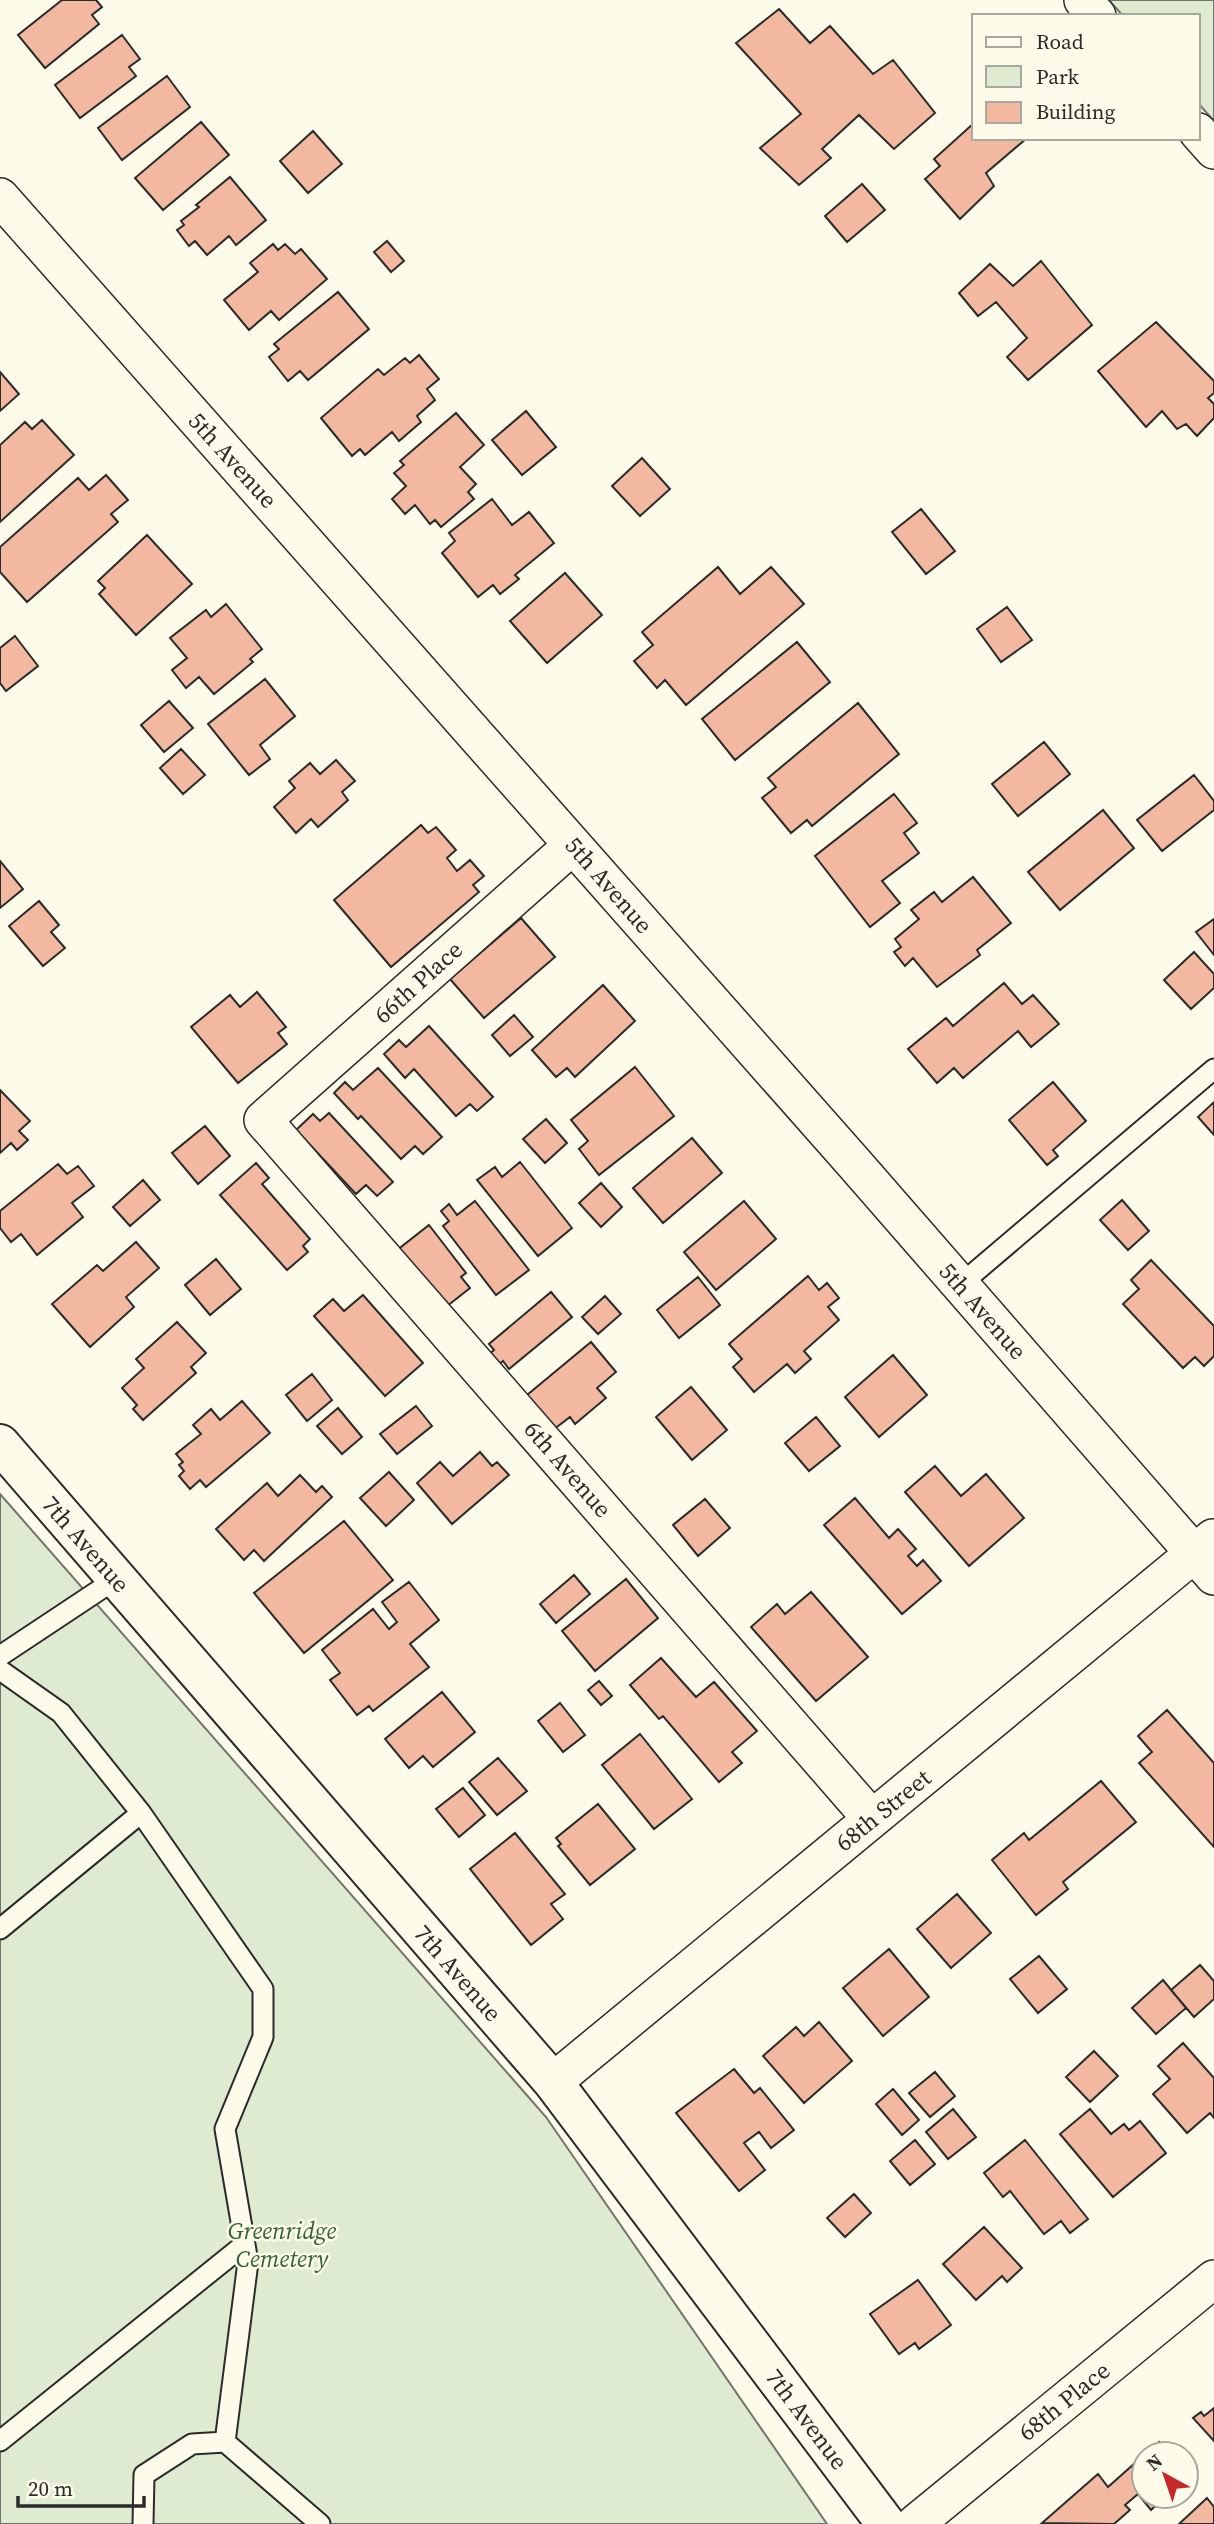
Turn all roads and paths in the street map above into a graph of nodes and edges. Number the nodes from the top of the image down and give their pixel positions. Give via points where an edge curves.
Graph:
1 (1083, 0) edge
2 (1095, 14) edge
3 (1200, 134) edge
4 (1214, 150) edge
5 (0, 197) edge
6 (573, 845) junction
7 (1214, 1069) edge
8 (263, 1120) joint
9 (961, 1284) junction
10 (0, 1444) edge
11 (1208, 1555) edge
12 (116, 1579) junction
13 (0, 1656) edge
14 (0, 1670) edge
15 (141, 1813) junction
16 (872, 1819) junction
17 (0, 1929) edge
18 (553, 2082) junction
19 (245, 2244) junction
20 (1214, 2279) edge
21 (0, 2441) edge
22 (225, 2442) junction
23 (143, 2524) edge
24 (320, 2524) edge
25 (886, 2524) edge
26 (915, 2524) edge

1 - 2 street
3 - 4 street
5 - 6 street, 5th Avenue
6 - 8 street, 66th Place
6 - 9 street, 5th Avenue
7 - 9 lane
8 - 16 street, 6th Avenue
9 - 11 street, 5th Avenue
10 - 12 street, 7th Avenue
11 - 16 street, 68th Street
12 - 13 lane
12 - 18 street, 7th Avenue
14 - 15 lane via 61,1713
15 - 17 lane
15 - 19 lane via 263,1989 263,2037 225,2129
16 - 18 street, 68th Street
18 - 25 street, 7th Avenue
19 - 21 lane
19 - 22 lane via 248,2262
20 - 26 street, 68th Place
22 - 23 lane via 192,2444 144,2475
22 - 24 lane

